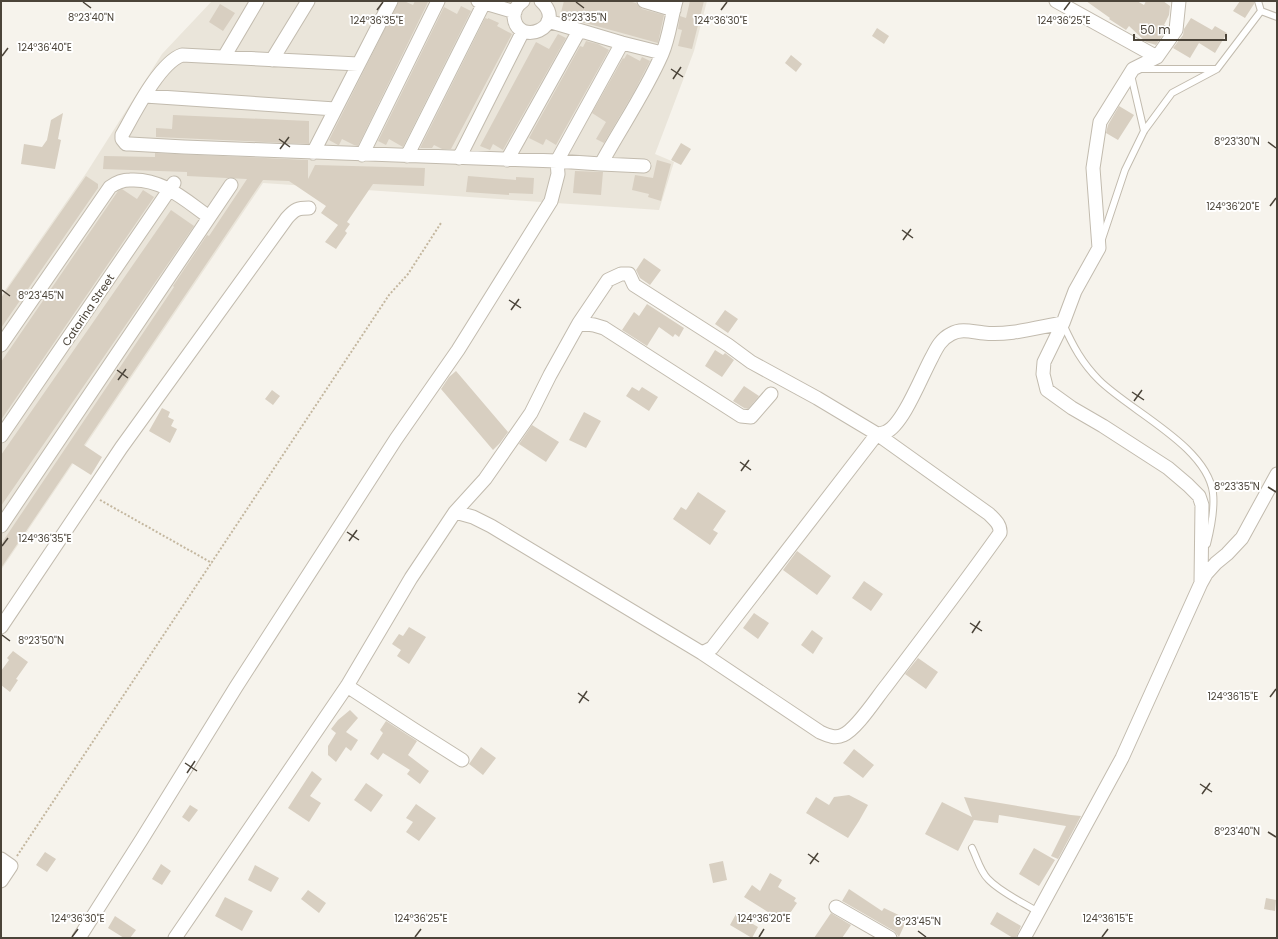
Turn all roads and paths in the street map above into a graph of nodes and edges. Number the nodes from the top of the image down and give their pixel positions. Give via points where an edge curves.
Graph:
1 (258, 1) edge
2 (308, 1) edge
3 (438, 1) edge
4 (541, 1) edge
5 (644, 1) edge
6 (1056, 1) edge
7 (1179, 1) edge
8 (1258, 1) edge
9 (388, 2) edge
10 (481, 2) edge
11 (675, 5) edge
12 (519, 6) edge
13 (1261, 11) junction
14 (1277, 17) edge
15 (548, 21) junction
16 (579, 30) junction
17 (523, 31) junction
18 (622, 43) junction
19 (662, 53) junction
20 (224, 57) junction
21 (1157, 57) junction
22 (272, 60) junction
23 (358, 64) junction
24 (1217, 70) junction
25 (1132, 71) junction
26 (145, 96) junction
27 (335, 109) junction
28 (1144, 131) junction
29 (313, 153) junction
30 (362, 155) junction
31 (407, 156) junction
32 (459, 158) junction
33 (507, 160) junction
34 (556, 161) junction
35 (601, 164) junction
36 (644, 166) dead end
37 (231, 185) dead end
38 (172, 186) junction
39 (309, 208) dead end
40 (209, 217) junction
41 (441, 223) dead end
42 (1099, 248) junction
43 (580, 323) junction
44 (1063, 323) junction
45 (1, 345) edge
46 (770, 394) dead end
47 (877, 434) junction
48 (1, 436) edge
49 (1277, 474) edge
50 (90, 495) junction
51 (455, 512) junction
52 (1, 526) edge
53 (1202, 561) junction
54 (212, 563) junction
55 (1201, 583) junction
56 (1, 627) edge
57 (702, 653) junction
58 (347, 686) junction
59 (462, 760) dead end
60 (972, 848) dead end
61 (6, 862) edge
62 (1, 881) edge
63 (836, 907) dead end
64 (1038, 912) junction
65 (79, 938) edge
66 (175, 938) edge
67 (890, 938) edge
68 (1024, 938) edge

1 - 20 street
2 - 22 street
3 - 30 street
4 - 15 street via 549,13
5 - 11 street
6 - 21 street
7 - 21 street via 1176,30
8 - 13 lane
9 - 23 street
10 - 12 street
10 - 31 street
11 - 19 street
12 - 17 street via 516,22
13 - 14 lane
13 - 24 lane
15 - 16 street
15 - 17 street via 538,32
16 - 18 street
16 - 33 street
17 - 32 street
18 - 19 street
18 - 34 street
19 - 35 street
20 - 22 street
20 - 26 street via 177,57 160,74
21 - 25 street
22 - 23 street
23 - 27 street
24 - 25 lane
24 - 28 lane via 1172,93
25 - 28 lane
25 - 42 street via 1100,122 1093,168
26 - 27 street
26 - 29 street via 122,135 126,144
27 - 29 street
28 - 42 lane via 1125,170
29 - 30 street
30 - 31 street
31 - 32 street
32 - 33 street
33 - 34 street
34 - 35 street
34 - 65 street via 558,174 551,202 458,350 396,439 236,687
35 - 36 street
37 - 40 street
38 - 40 street
38 - 45 street via 123,180 110,187
38 - 48 street, Catarina Street
39 - 50 street via 298,208 287,218
40 - 52 street
41 - 54 path via 408,274 389,296
42 - 44 street via 1075,291
43 - 46 street via 604,328 740,416 751,417
43 - 47 street via 608,280 621,274 629,274 634,285 751,362
43 - 51 street via 531,413 485,479
44 - 47 street via 1001,333 986,334 963,330 950,334 938,344 911,401 900,418 887,432
44 - 53 lane via 1076,352 1099,381 1178,441 1199,462 1213,493 1212,522
44 - 53 street via 1044,362 1042,374 1048,390 1072,408 1168,468 1194,490 1202,505
47 - 57 street via 712,648
47 - 57 street via 989,514 998,523 1000,533 864,714 850,731 837,737 829,736
49 - 55 street via 1242,538 1216,563
50 - 54 path
50 - 56 street
51 - 57 street via 491,526
51 - 58 street via 411,578
53 - 55 street
54 - 61 path
55 - 64 street via 1122,758
58 - 59 street
58 - 66 street
60 - 64 lane via 988,879 998,888
61 - 62 street
63 - 67 street
64 - 68 street

